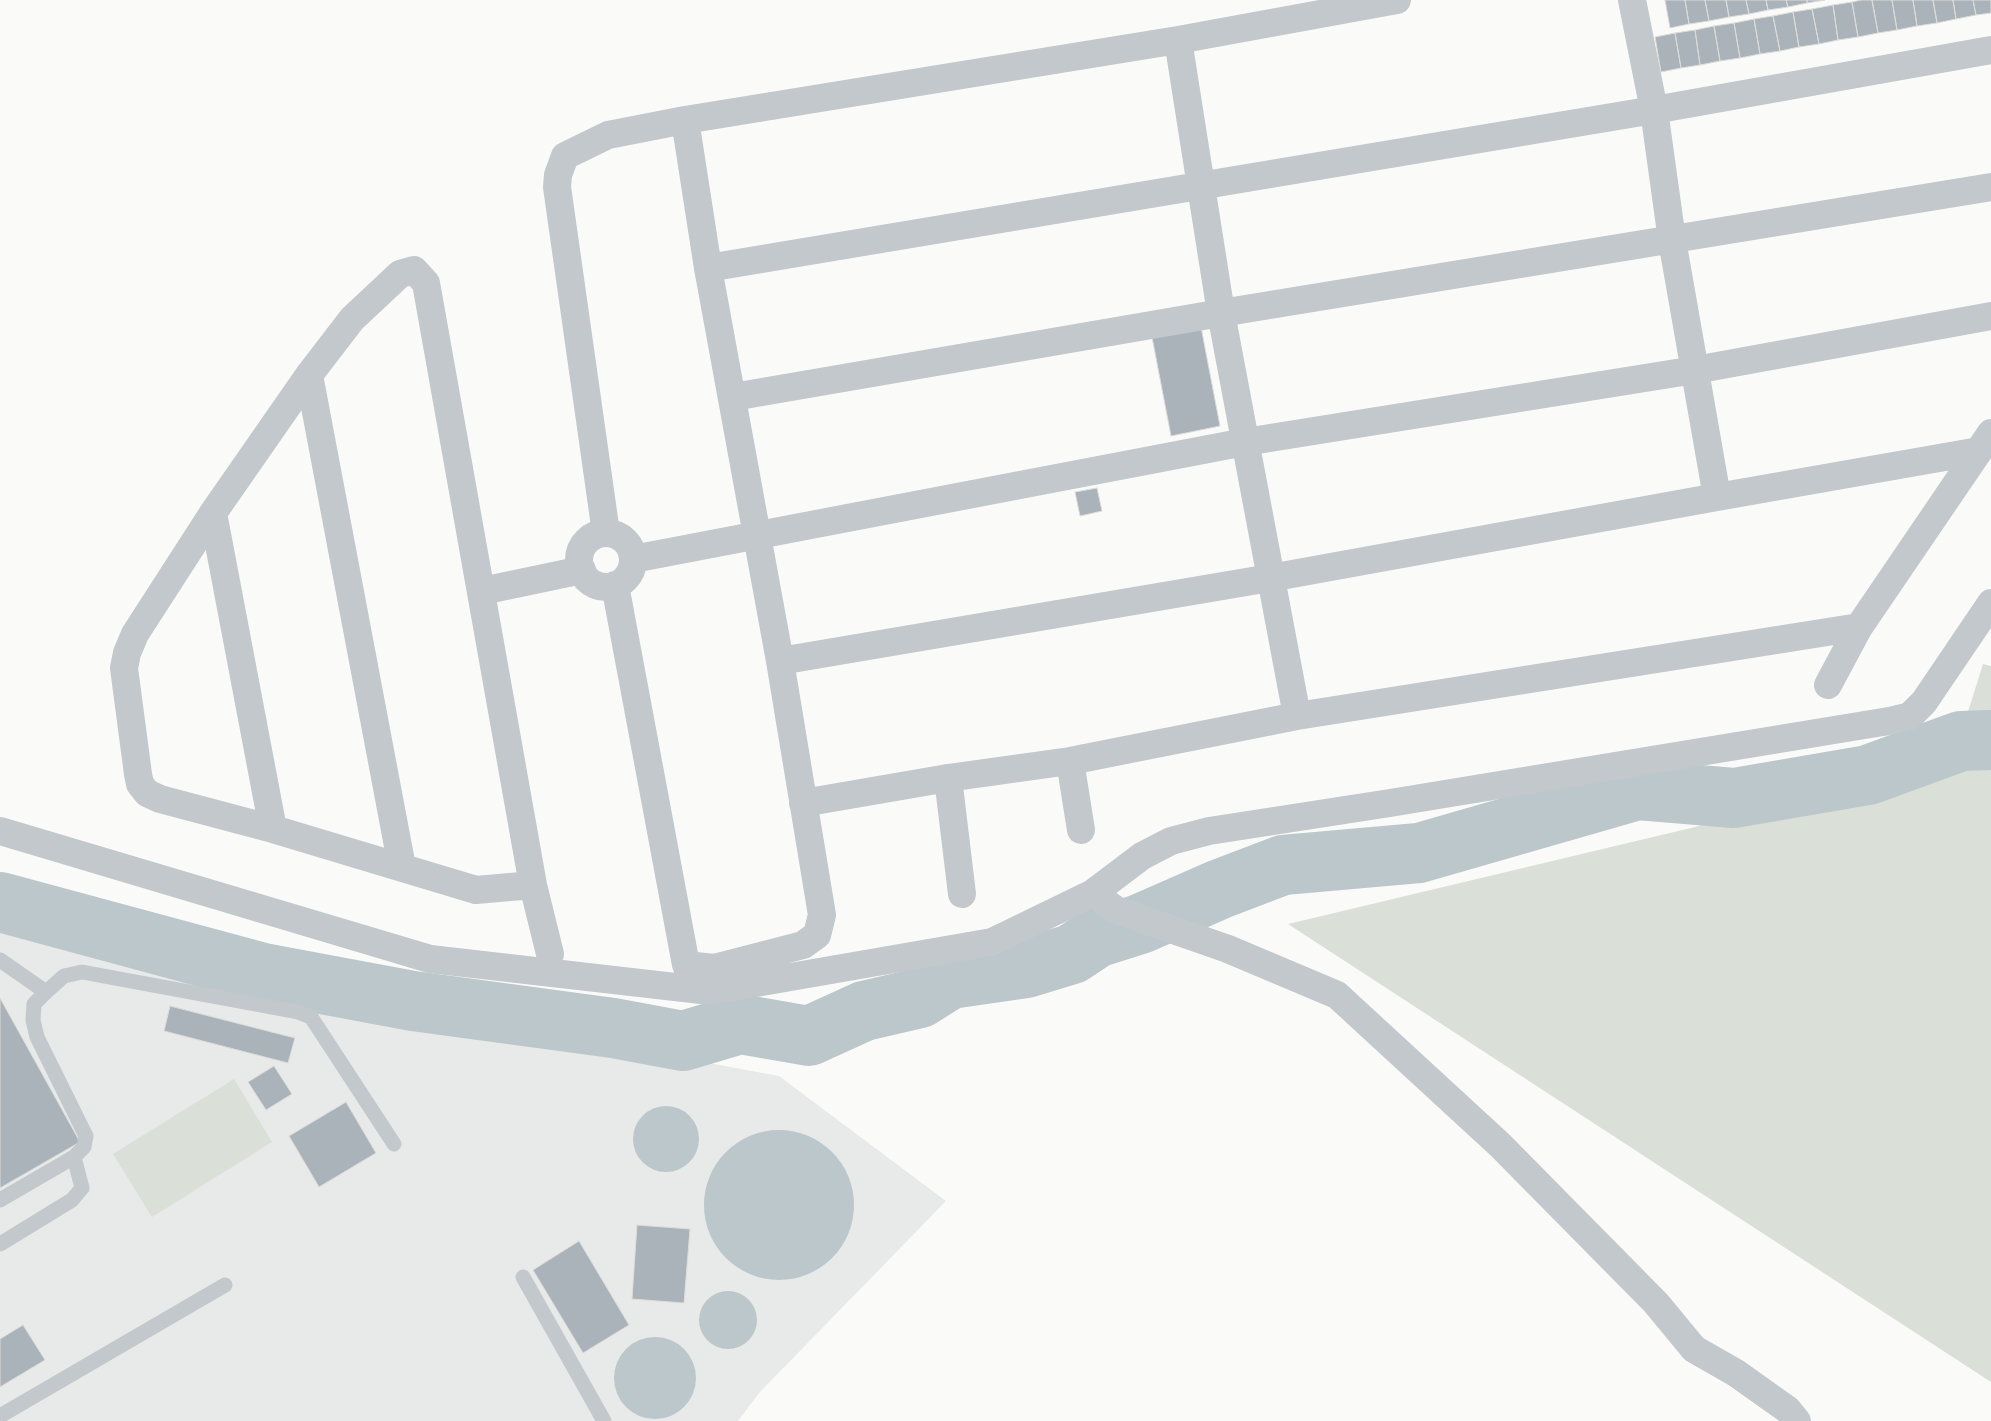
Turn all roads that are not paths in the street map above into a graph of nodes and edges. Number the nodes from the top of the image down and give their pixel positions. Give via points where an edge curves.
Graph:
1 (1397, 0) edge
2 (1632, 0) edge
3 (1178, 40) junction
4 (1991, 50) edge
5 (1654, 110) junction
6 (685, 120) junction
7 (1202, 186) junction
8 (1991, 187) edge
9 (1672, 240) junction
10 (708, 268) junction
11 (1222, 313) junction
12 (1991, 316) edge
13 (1695, 370) junction
14 (309, 375) junction
15 (732, 397) junction
16 (1245, 442) junction
17 (1985, 442) edge
18 (1717, 497) junction
19 (213, 513) junction
20 (606, 533) junction
21 (756, 536) junction
22 (633, 559) junction
23 (582, 570) junction
24 (1270, 578) junction
25 (615, 585) junction
26 (482, 591) junction
27 (1991, 603) edge
28 (1859, 628) junction
29 (780, 661) junction
30 (1828, 685) dead end
31 (1297, 716) junction
32 (1070, 761) junction
33 (948, 778) junction
34 (803, 803) junction
35 (273, 829) junction
36 (1082, 830) dead end
37 (0, 831) edge
38 (402, 867) junction
39 (533, 885) junction
40 (1093, 893) junction
41 (962, 894) dead end
42 (550, 954) dead end
43 (0, 960) edge
44 (46, 992) junction
45 (394, 1144) dead end
46 (74, 1157) junction
47 (0, 1200) edge
48 (0, 1244) edge
49 (524, 1278) dead end
50 (225, 1285) dead end
51 (0, 1416) edge
52 (604, 1421) edge
53 (1797, 1421) edge

1 - 3 street
2 - 5 street
3 - 6 street
3 - 7 street
4 - 5 street
5 - 7 street
5 - 9 street
6 - 10 street
6 - 20 street via 608,134 565,156 558,175 557,187
7 - 10 street
7 - 11 street
8 - 9 street
9 - 11 street
9 - 13 street
10 - 15 street
11 - 15 street
11 - 16 street
12 - 13 street
13 - 16 street
13 - 18 street
14 - 19 street
14 - 26 street via 352,319 400,274 414,270 426,283
14 - 38 street
15 - 21 street
16 - 21 street
16 - 24 street
17 - 18 street
17 - 28 street
18 - 24 street
19 - 35 street
19 - 35 street via 135,634 127,653 124,668 138,774 147,793 160,799
20 - 22 street via 623,538
20 - 23 street via 594,536 584,545 580,557
21 - 22 street
21 - 29 street
22 - 25 street via 625,579
23 - 25 street via 596,585
23 - 26 street
24 - 29 street
24 - 31 street
25 - 34 street via 686,965 714,968 803,945 816,935 822,915
26 - 39 street
27 - 40 street via 1924,702 1910,716 1209,832 1164,844 1142,856
28 - 30 street
28 - 31 street
29 - 34 street
31 - 32 street
32 - 33 street
32 - 36 street
33 - 34 street
33 - 41 street
35 - 38 street
37 - 40 street via 430,959 710,991 992,942
38 - 39 street via 476,890
39 - 42 street
40 - 53 street via 1116,910 1228,949 1337,995 1500,1145 1656,1303 1694,1349 1736,1373 1788,1410
43 - 44 lane
44 - 45 lane via 64,976 82,972 311,1017
44 - 46 lane via 34,1004 33,1020 37,1037 86,1136 84,1147
46 - 47 lane
46 - 48 lane via 82,1188 72,1200
49 - 52 lane
50 - 51 lane

